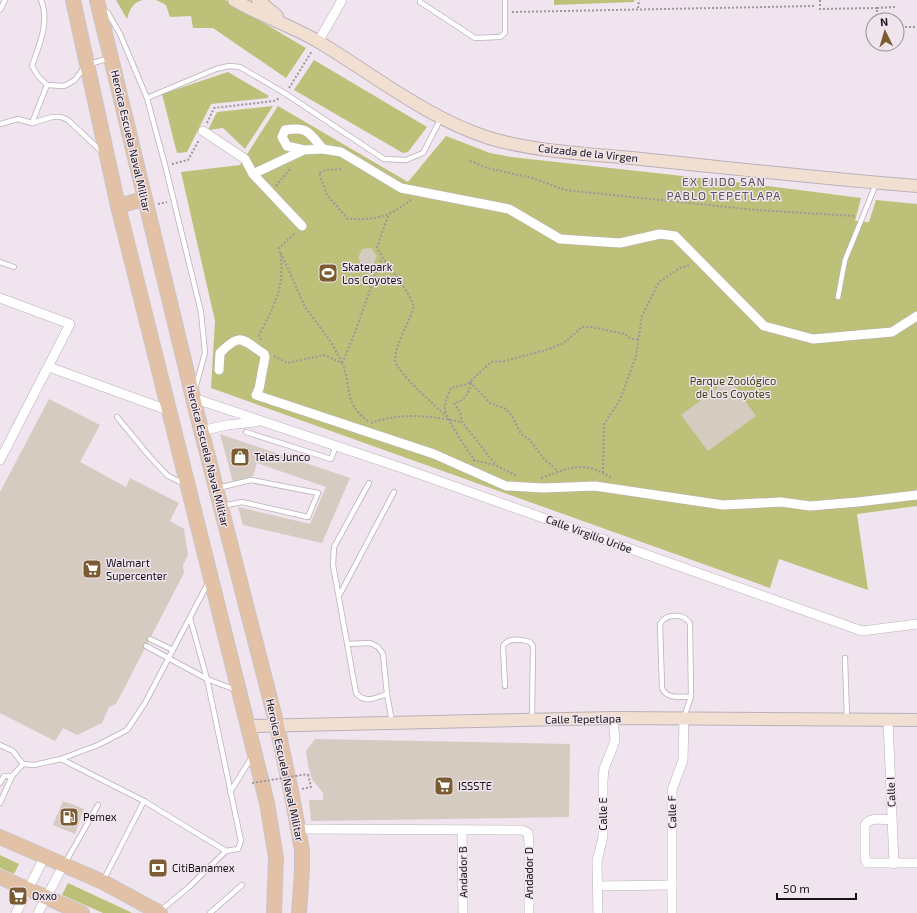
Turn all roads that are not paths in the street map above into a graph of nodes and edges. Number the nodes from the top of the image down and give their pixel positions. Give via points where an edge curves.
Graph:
1 (5, 0) edge
2 (41, 0) edge
3 (73, 0) edge
4 (234, 0) edge
5 (258, 0) edge
6 (342, 0) edge
7 (420, 0) edge
8 (505, 0) edge
9 (98, 4) edge
10 (0, 10) edge
11 (289, 25) junction
12 (318, 42) junction
13 (111, 57) junction
14 (86, 65) junction
15 (47, 85) junction
16 (147, 98) junction
17 (440, 118) junction
18 (32, 123) junction
19 (0, 124) edge
20 (203, 131) road end
21 (323, 149) junction
22 (304, 150) junction
23 (106, 155) junction
24 (253, 174) junction
25 (876, 183) junction
26 (917, 186) edge
27 (144, 199) junction
28 (118, 206) junction
29 (302, 226) road end
30 (0, 262) edge
31 (14, 267) dead end
32 (838, 297) dead end
33 (0, 298) edge
34 (917, 316) edge
35 (49, 367) junction
36 (219, 370) dead end
37 (193, 398) junction
38 (170, 411) junction
39 (117, 417) dead end
40 (263, 422) junction
41 (201, 431) junction
42 (246, 432) dead end
43 (336, 446) junction
44 (0, 460) edge
45 (369, 483) dead end
46 (189, 486) junction
47 (216, 488) junction
48 (394, 492) dead end
49 (917, 495) edge
50 (220, 506) junction
51 (212, 576) junction
52 (340, 595) junction
53 (190, 618) junction
54 (917, 624) edge
55 (150, 639) dead end
56 (347, 644) junction
57 (146, 646) dead end
58 (173, 650) junction
59 (169, 658) junction
60 (845, 658) dead end
61 (207, 679) junction
62 (505, 686) dead end
63 (241, 692) junction
64 (387, 694) junction
65 (691, 696) junction
66 (684, 717) junction
67 (613, 718) junction
68 (847, 719) junction
69 (532, 720) junction
70 (888, 720) junction
71 (917, 720) edge
72 (392, 722) junction
73 (249, 726) junction
74 (277, 726) junction
75 (0, 745) edge
76 (254, 752) junction
77 (61, 759) junction
78 (23, 764) junction
79 (12, 776) junction
80 (0, 783) edge
81 (230, 792) junction
82 (144, 801) junction
83 (0, 803) edge
84 (98, 805) dead end
85 (892, 820) junction
86 (299, 829) junction
87 (462, 830) junction
88 (0, 838) edge
89 (226, 851) junction
90 (45, 856) junction
91 (917, 863) edge
92 (64, 864) junction
93 (894, 864) junction
94 (0, 877) edge
95 (103, 882) junction
96 (242, 885) dead end
97 (597, 886) junction
98 (672, 886) junction
99 (28, 889) junction
100 (46, 897) junction
101 (160, 912) edge
102 (16, 913) edge
103 (38, 913) edge
104 (82, 913) edge
105 (210, 913) edge
106 (274, 913) edge
107 (299, 913) edge
108 (463, 913) edge
109 (529, 913) edge
110 (598, 913) edge
111 (672, 913) edge

1 - 10 lane
2 - 15 lane via 45,23 32,66
3 - 14 main road
4 - 11 main road, Calzada de la Virgen
5 - 11 main road, Calzada de la Virgen
6 - 12 street
7 - 8 lane via 475,38 500,37 505,33
9 - 13 main road, Heroica Escuela Naval Militar
9 - 16 lane via 108,13 120,34
11 - 12 main road, Calzada de la Virgen
12 - 17 main road, Calzada de la Virgen
13 - 14 lane
13 - 27 main road, Heroica Escuela Naval Militar
14 - 15 lane via 75,80 64,86
14 - 23 main road
15 - 18 lane
16 - 17 lane via 229,66 240,67 286,94 384,159 406,160 423,153
16 - 37 lane via 201,312 205,353
17 - 25 main road, Calzada de la Virgen via 489,138 526,146
18 - 19 lane via 18,119
18 - 23 lane via 52,117 68,120
20 - 24 street via 245,158
21 - 22 street
21 - 22 street via 308,132 299,127 285,130 282,137 287,146
21 - 34 street via 341,152 401,188 509,208 560,239 620,243 660,234 675,236 764,326 813,339 892,332
22 - 24 street
23 - 28 main road
24 - 29 street
25 - 26 main road, Calzada de la Virgen
25 - 32 lane via 845,260
27 - 28 main road
27 - 37 main road, Heroica Escuela Naval Militar
28 - 38 main road
30 - 31 lane
33 - 35 street via 70,324
35 - 38 street
35 - 44 street
36 - 49 street via 220,353 233,341 243,341 265,357 256,395 434,454 506,486 595,486 723,505 781,502 810,506
37 - 40 street, Calle Virgilio Uribe
37 - 41 main road, Heroica Escuela Naval Militar
38 - 46 main road
39 - 46 lane via 168,476
40 - 41 street, Calle Virgilio Uribe via 239,423
40 - 43 street, Calle Virgilio Uribe
41 - 47 main road, Heroica Escuela Naval Militar
42 - 43 lane via 330,459
43 - 54 street, Calle Virgilio Uribe via 862,631
45 - 52 lane via 334,547 333,566
46 - 51 main road
47 - 50 main road, Heroica Escuela Naval Militar
47 - 50 lane via 252,480 318,493 308,517 242,502
48 - 52 lane
50 - 74 main road, Heroica Escuela Naval Militar
51 - 53 lane
51 - 63 main road
52 - 56 lane
53 - 58 lane
53 - 61 lane
55 - 58 lane
56 - 64 lane via 370,643 378,647 383,654
56 - 64 lane via 356,693 367,700
57 - 59 lane
58 - 59 lane
59 - 61 lane
59 - 77 lane via 127,730 98,745
60 - 68 lane
61 - 63 lane
61 - 81 lane
62 - 69 lane via 503,646 510,640 523,639 530,642 533,646
63 - 73 main road
64 - 72 lane
65 - 65 lane via 668,696 662,688 660,624 668,616 683,617 690,624
65 - 66 lane
66 - 67 main road, Calle Tepetlapa
66 - 68 main road, Calle Tepetlapa
66 - 98 street, Calle F via 683,760 672,790
67 - 69 main road, Calle Tepetlapa
67 - 97 street, Calle E via 615,741 604,769 603,837 597,861
68 - 70 main road, Calle Tepetlapa
69 - 72 main road, Calle Tepetlapa
70 - 71 main road, Calle Tepetlapa
70 - 85 street, Calle I
72 - 74 main road, Calle Tepetlapa
73 - 74 main road, Calle Tepetlapa
73 - 76 main road
74 - 86 main road, Heroica Escuela Naval Militar
75 - 78 lane via 13,751
76 - 81 lane
76 - 106 main road via 273,831 276,858
77 - 78 lane via 34,765
77 - 82 lane
78 - 79 lane
79 - 80 lane via 4,776
79 - 83 lane
81 - 89 lane via 241,841 238,849
82 - 89 lane
82 - 95 lane
84 - 92 lane
85 - 93 street, Calle I
85 - 93 street via 867,821 865,858 867,863 872,865
86 - 87 street
86 - 107 main road, Heroica Escuela Naval Militar via 302,870
87 - 108 street, Andador B
87 - 109 street, Andador D via 522,830 528,833
88 - 90 main road
89 - 101 lane
90 - 92 main road
90 - 99 street
91 - 93 street
92 - 95 main road
92 - 100 street
94 - 99 main road
95 - 101 main road
96 - 105 lane
97 - 98 street
97 - 110 street, Calle E
98 - 111 street, Calle F
99 - 100 main road
99 - 102 street
100 - 103 street
100 - 104 main road

